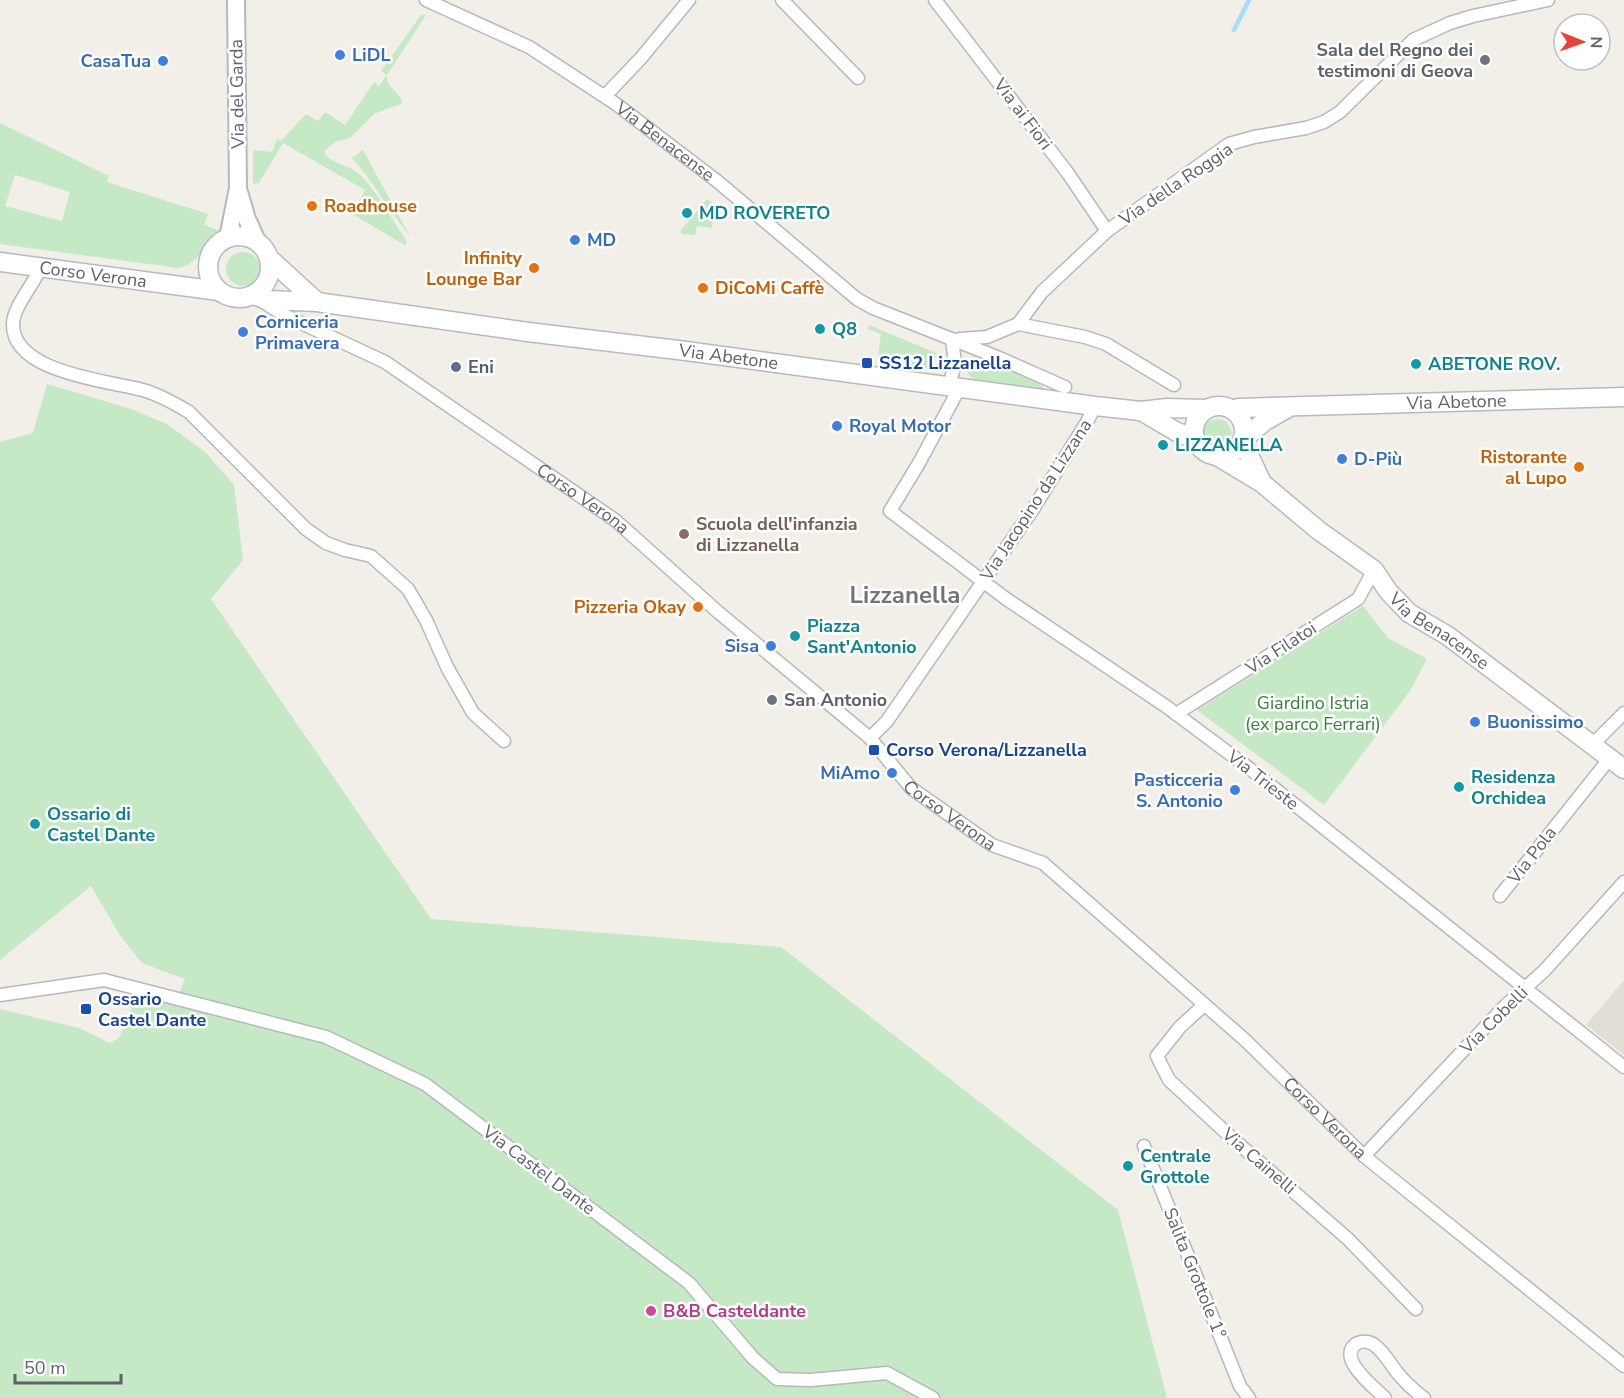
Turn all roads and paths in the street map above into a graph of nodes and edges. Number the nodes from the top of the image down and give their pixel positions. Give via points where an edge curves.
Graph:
1 (236, 0) edge
2 (426, 0) edge
3 (689, 0) edge
4 (782, 0) edge
5 (936, 0) edge
6 (1548, 0) edge
7 (858, 78) dead end
8 (605, 96) junction
9 (238, 188) junction
10 (1107, 231) junction
11 (228, 238) junction
12 (257, 241) junction
13 (270, 259) junction
14 (0, 262) edge
15 (208, 264) junction
16 (41, 267) junction
17 (187, 285) junction
18 (219, 291) junction
19 (253, 295) junction
20 (317, 302) junction
21 (1018, 324) junction
22 (952, 339) junction
23 (1174, 385) dead end
24 (955, 387) junction
25 (1065, 387) dead end
26 (1624, 397) edge
27 (1095, 406) junction
28 (1289, 407) junction
29 (1206, 409) junction
30 (1233, 410) junction
31 (1141, 411) junction
32 (1195, 439) junction
33 (1242, 440) junction
34 (1217, 456) junction
35 (1262, 483) junction
36 (1374, 570) junction
37 (984, 581) junction
38 (1624, 713) edge
39 (1176, 714) junction
40 (870, 738) junction
41 (504, 741) dead end
42 (1593, 744) junction
43 (1617, 763) edge
44 (1624, 882) edge
45 (1500, 897) dead end
46 (1525, 989) junction
47 (0, 995) edge
48 (1204, 1005) junction
49 (1624, 1067) edge
50 (1144, 1146) dead end
51 (1364, 1156) junction
52 (1416, 1310) dead end
53 (1624, 1366) edge
54 (933, 1398) edge
55 (1249, 1398) edge
56 (1385, 1398) edge
57 (1424, 1398) edge

1 - 9 street, Via del Garda
2 - 8 street, Via Benacense via 529,47
3 - 8 street
4 - 7 street
5 - 10 street, Via ai Fiori
6 - 10 street, Via della Roggia via 1473,16 1413,40 1340,112 1324,122 1229,144
8 - 22 street, Via Benacense via 700,168 857,299
9 - 11 street, Via del Garda
9 - 12 street, Via del Garda
10 - 21 street, Via della Roggia via 1042,292
11 - 12 main road
11 - 15 main road via 214,249
12 - 13 main road
13 - 19 main road via 266,284
13 - 20 main road
14 - 16 main road, Corso Verona
15 - 17 main road
15 - 18 main road
16 - 17 main road, Corso Verona
16 - 41 street via 15,312 16,339 26,351 58,371 170,400 189,412 306,529 326,543 371,556 408,589 473,713
17 - 18 main road, Corso Verona
18 - 19 main road via 235,298
19 - 20 main road, Via Abetone via 268,300
19 - 40 street, Corso Verona via 282,315 385,362 615,520
20 - 24 main road, Via Abetone
21 - 22 street via 987,337
21 - 23 street via 1106,344
22 - 24 street
22 - 25 street, Via Benacense
24 - 27 main road, Via Abetone
24 - 37 street, Via Trieste via 919,463 890,512
26 - 28 main road, Via Abetone
27 - 31 main road, Via Abetone
27 - 37 street, Via Jacopino da Lizzana
28 - 30 main road, Via Abetone
28 - 33 main road
29 - 30 main road via 1220,406
29 - 31 main road
29 - 32 main road via 1194,425
30 - 33 main road via 1243,424
31 - 32 main road
32 - 34 main road via 1204,452
33 - 34 main road via 1230,453
33 - 35 main road, Via Benacense
34 - 35 main road, Via Benacense
35 - 36 main road, Via Benacense
36 - 39 street, Via Filatoi via 1358,599
36 - 42 main road, Via Benacense via 1409,613 1448,636
37 - 39 street, Via Trieste
37 - 40 street, Via Jacopino da Lizzana via 887,721
38 - 42 street
39 - 46 street, Via Trieste via 1323,826
40 - 48 street, Corso Verona via 911,788 992,844 1043,863
42 - 43 main road, Via Benacense
43 - 45 street, Via Pola
44 - 46 street, Via Cobelli
46 - 49 street, Via Trieste
46 - 51 street, Via Cobelli
47 - 54 street, Via Castel Dante via 104,980 326,1037 425,1084 689,1283 753,1358 777,1379 887,1373
48 - 51 street, Corso Verona
48 - 52 street, Via Cainelli via 1157,1056 1169,1080 1348,1239
50 - 55 street, Salita Grottole 1° via 1240,1386
51 - 53 street, Corso Verona
56 - 57 street via 1352,1364 1350,1355 1358,1342 1367,1342 1383,1352 1400,1376

